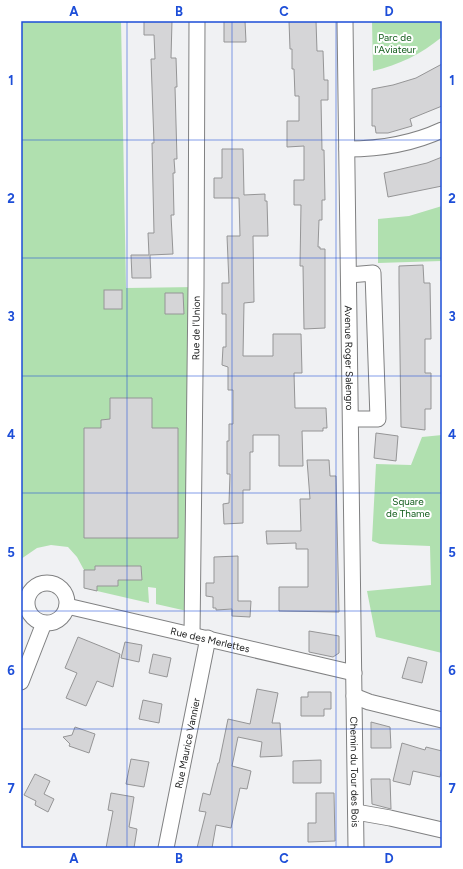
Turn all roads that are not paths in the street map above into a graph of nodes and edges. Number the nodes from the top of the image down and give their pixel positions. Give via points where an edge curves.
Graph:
1 (197, 21) edge
2 (345, 21) edge
3 (442, 130) edge
4 (347, 149) junction
5 (349, 275) junction
6 (350, 419) junction
7 (24, 597) edge
8 (67, 606) junction
9 (44, 623) junction
10 (192, 635) junction
11 (208, 638) junction
12 (354, 673) junction
13 (21, 682) edge
14 (354, 696) junction
15 (442, 720) edge
16 (356, 812) junction
17 (442, 830) edge
18 (166, 848) edge
19 (356, 848) edge

1 - 10 street, Rue de l'Union
2 - 4 street, Avenue Roger Salengro
3 - 4 street via 393,145
4 - 5 street, Avenue Roger Salengro
5 - 6 street, Avenue Roger Salengro
5 - 6 street via 373,273 378,419
6 - 12 street, Avenue Roger Salengro
7 - 8 street via 40,584 53,584 59,586 63,592
7 - 9 street via 30,614
8 - 9 street via 59,619
8 - 10 street, Rue des Merlettes
9 - 13 street
10 - 11 street, Rue des Merlettes
11 - 12 street, Rue des Merlettes
11 - 18 street, Rue Maurice Vannier
12 - 14 street, Avenue Roger Salengro
14 - 15 street
14 - 16 street, Chemin du Tour des Bois
16 - 17 street
16 - 19 street, Chemin du Tour des Bois

